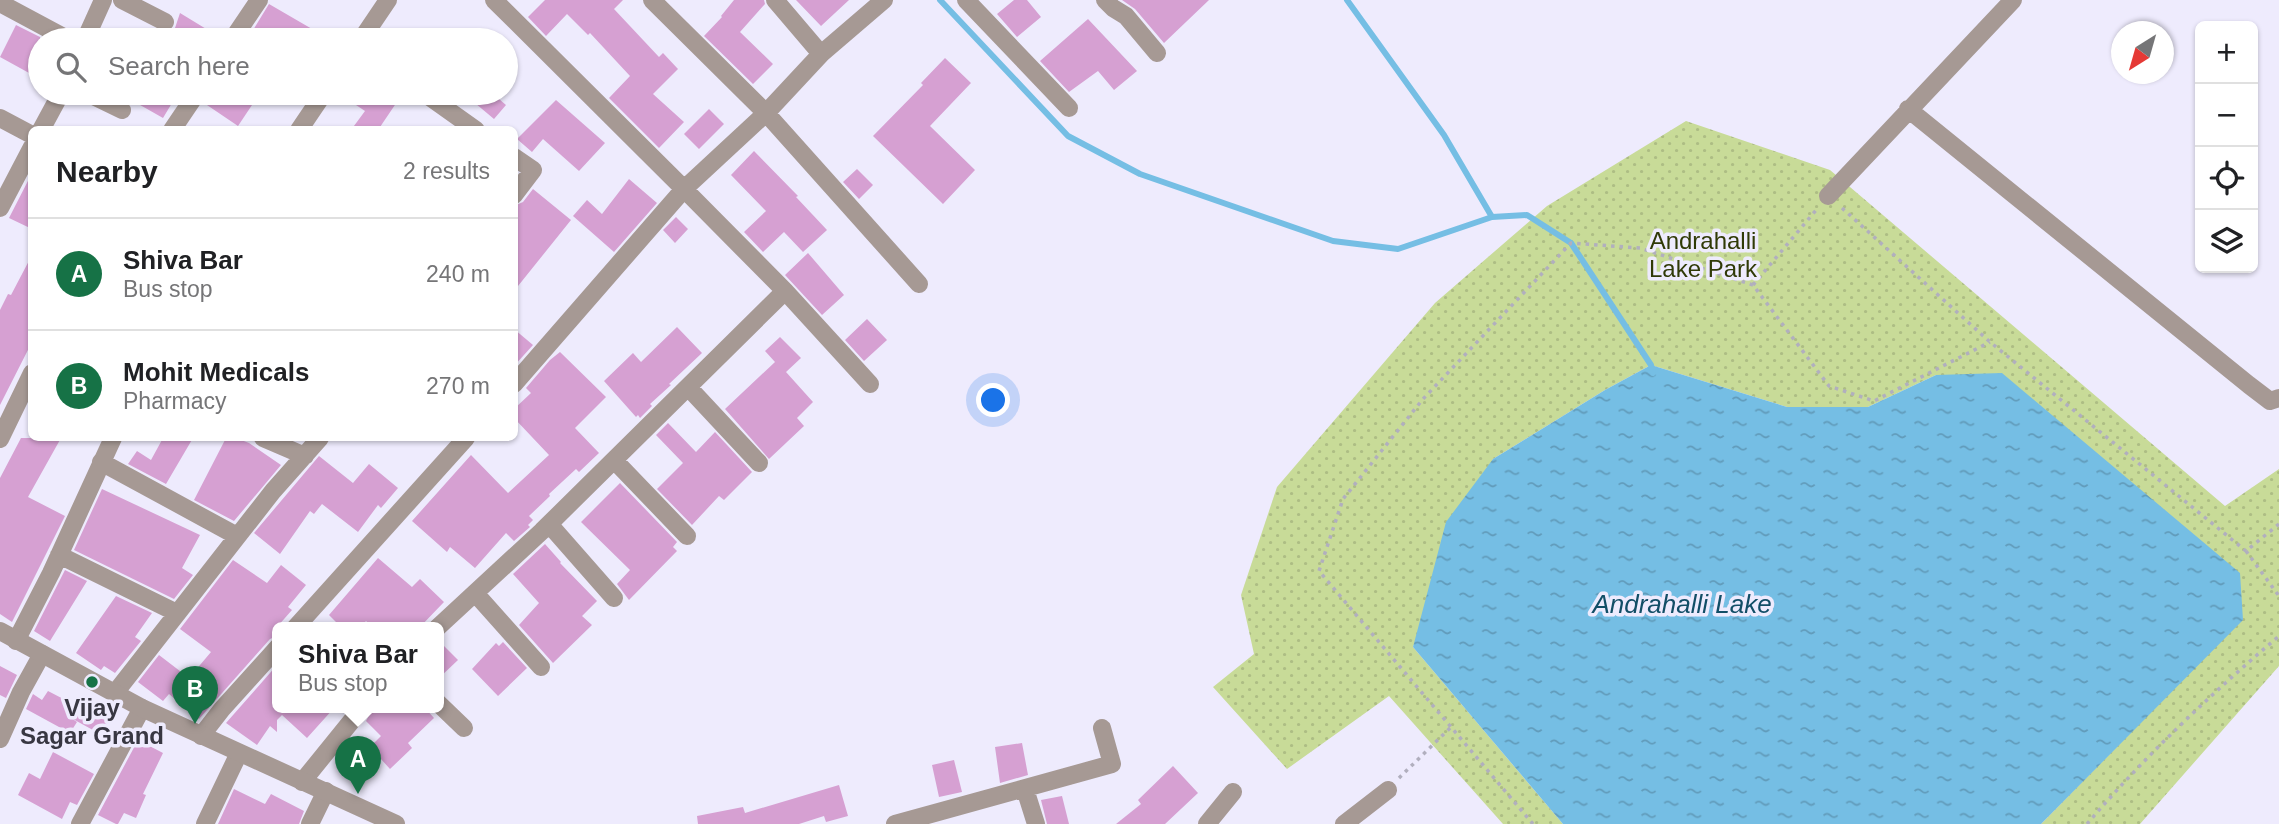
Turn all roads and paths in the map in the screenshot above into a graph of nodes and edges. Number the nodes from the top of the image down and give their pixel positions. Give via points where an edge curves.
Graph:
1 (103, 0) edge
2 (122, 0) edge
3 (259, 0) edge
4 (388, 0) edge
5 (494, 0) edge
6 (652, 0) edge
7 (775, 0) edge
8 (884, 0) edge
9 (966, 0) edge
10 (1105, 0) edge
11 (2014, 0) edge
12 (0, 3) edge
13 (165, 22) dead end
14 (47, 28) edge
15 (90, 28) edge
16 (240, 28) edge
17 (369, 28) edge
18 (1157, 53) dead end
19 (821, 54) junction
20 (55, 105) edge
21 (112, 105) edge
22 (189, 105) edge
23 (316, 105) edge
24 (441, 105) edge
25 (1069, 108) dead end
26 (1908, 109) junction
27 (122, 110) dead end
28 (766, 113) junction
29 (0, 118) edge
30 (43, 126) edge
31 (175, 126) edge
32 (302, 126) edge
33 (470, 126) edge
34 (28, 133) edge
35 (28, 155) edge
36 (518, 160) edge
37 (684, 189) junction
38 (518, 190) edge
39 (1828, 196) junction
40 (0, 208) edge
41 (919, 284) dead end
42 (1753, 285) junction
43 (785, 291) junction
44 (1990, 342) junction
45 (518, 379) edge
46 (28, 381) edge
47 (870, 384) dead end
48 (688, 387) junction
49 (2279, 398) edge
50 (0, 439) edge
51 (112, 441) edge
52 (270, 441) edge
53 (318, 441) edge
54 (463, 441) edge
55 (305, 456) junction
56 (614, 460) junction
57 (101, 462) junction
58 (759, 463) dead end
59 (549, 524) junction
60 (2279, 524) edge
61 (237, 536) junction
62 (687, 536) dead end
63 (2246, 551) junction
64 (59, 555) junction
65 (475, 593) junction
66 (2279, 596) edge
67 (614, 598) dead end
68 (177, 613) junction
69 (300, 622) edge
70 (444, 622) edge
71 (0, 631) edge
72 (2279, 636) edge
73 (16, 641) junction
74 (41, 654) junction
75 (272, 654) edge
76 (541, 667) dead end
77 (115, 693) junction
78 (142, 708) junction
79 (444, 708) edge
80 (358, 713) edge
81 (1451, 726) junction
82 (464, 728) dead end
83 (1102, 728) dead end
84 (201, 736) junction
85 (0, 738) edge
86 (239, 753) junction
87 (302, 782) junction
88 (1025, 789) junction
89 (1388, 790) joint
90 (326, 791) junction
91 (1233, 792) dead end
92 (80, 824) edge
93 (205, 824) edge
94 (310, 824) edge
95 (396, 824) edge
96 (895, 824) edge
97 (1036, 824) edge
98 (1207, 824) edge
99 (1344, 824) edge
100 (1534, 824) edge
101 (2087, 824) edge

1 - 15 street
2 - 13 street
3 - 16 street
4 - 17 street
5 - 37 street
6 - 28 street
7 - 19 street
8 - 19 street
9 - 25 street
10 - 18 street
11 - 26 street
12 - 14 street
19 - 28 street
20 - 30 street
21 - 27 street
22 - 31 street
23 - 32 street
24 - 33 street
26 - 39 street
26 - 49 street via 2249,385 2270,401
28 - 37 street
28 - 41 street
29 - 34 street
35 - 40 street
36 - 38 street via 533,170
37 - 43 street
37 - 45 street
39 - 42 path
39 - 44 path
42 - 44 path via 1829,386 1874,401
42 - 81 path via 1640,248 1571,243 1423,399 1343,499 1319,571
43 - 47 street
43 - 48 street
44 - 63 path
46 - 50 street
48 - 56 street
48 - 58 street
51 - 57 street
52 - 55 street
53 - 55 street
54 - 69 street
55 - 61 street
56 - 59 street
56 - 62 street
57 - 61 street
57 - 64 street
59 - 65 street
59 - 67 street
60 - 63 path
61 - 68 street
63 - 66 path
64 - 68 street
64 - 73 street
65 - 70 street
65 - 76 street
68 - 77 street
71 - 73 street
72 - 101 path via 2171,734
73 - 74 street
74 - 77 street
74 - 85 street
75 - 84 street
77 - 78 street
78 - 84 street
78 - 92 street
79 - 82 street
80 - 87 street
81 - 89 path
81 - 100 path
83 - 88 street via 1112,764
84 - 86 street
86 - 87 street
86 - 93 street
87 - 90 street
88 - 96 street
88 - 97 street
89 - 99 street
90 - 94 street
90 - 95 street
91 - 98 street

